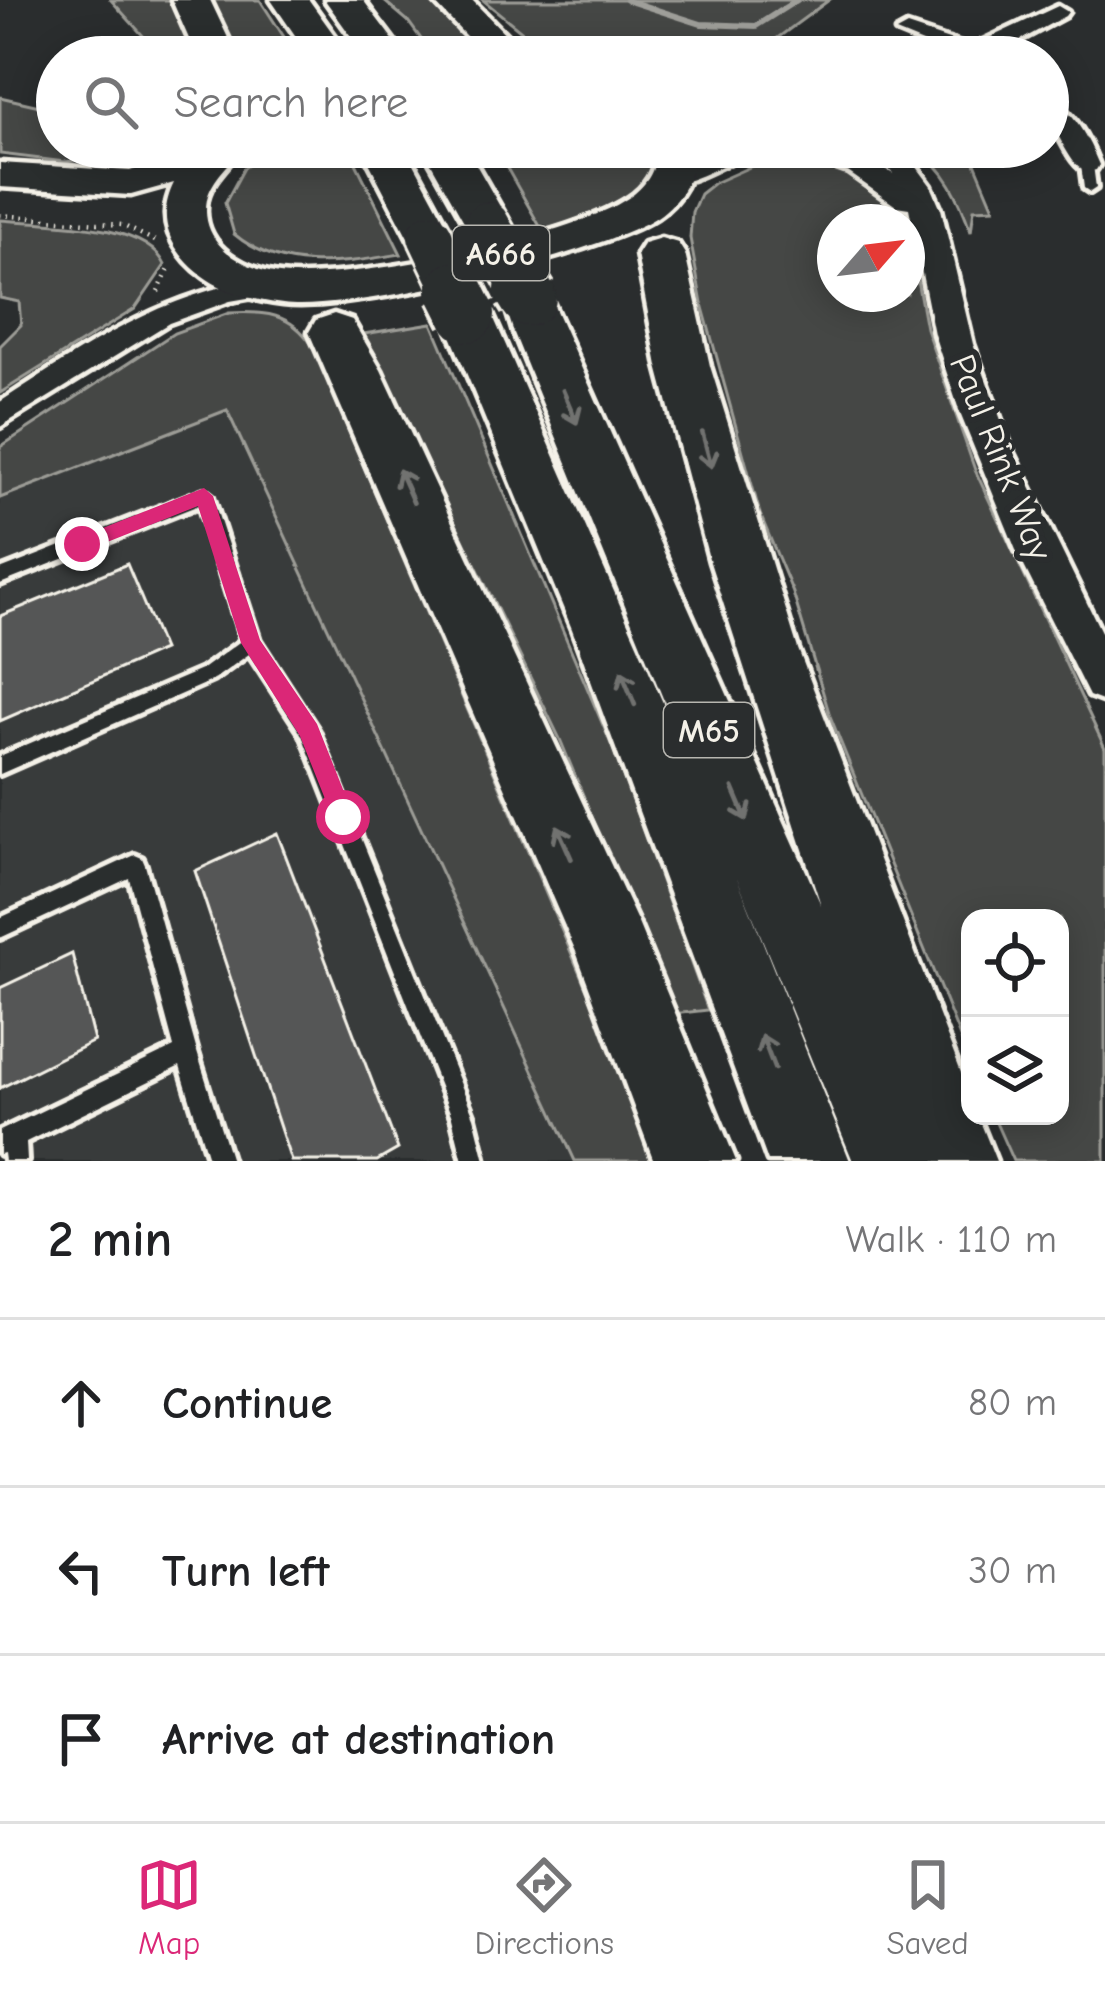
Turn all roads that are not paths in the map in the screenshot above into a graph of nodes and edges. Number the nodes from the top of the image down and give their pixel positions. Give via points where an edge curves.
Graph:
1 (191, 0) edge
2 (290, 0) edge
3 (344, 0) edge
4 (451, 0) edge
5 (1058, 12) dead end
6 (907, 32) dead end
7 (207, 36) edge
8 (315, 36) edge
9 (371, 36) edge
10 (492, 36) edge
11 (918, 36) edge
12 (1013, 36) edge
13 (1069, 130) edge
14 (1105, 133) edge
15 (1076, 138) junction
16 (170, 168) edge
17 (207, 168) edge
18 (394, 168) edge
19 (456, 168) edge
20 (864, 168) edge
21 (904, 168) edge
22 (670, 171) edge
23 (0, 175) edge
24 (1089, 176) dead end
25 (0, 203) edge
26 (929, 221) junction
27 (178, 248) junction
28 (661, 254) joint
29 (163, 302) junction
30 (294, 303) junction
31 (498, 306) junction
32 (0, 416) edge
33 (0, 577) edge
34 (251, 643) junction
35 (1105, 682) edge
36 (0, 765) edge
37 (0, 928) edge
38 (186, 1052) junction
39 (7, 1140) edge
40 (16, 1161) edge
41 (220, 1161) edge
42 (474, 1161) edge
43 (695, 1161) edge
44 (809, 1161) edge
45 (894, 1161) edge
46 (955, 1161) edge

1 - 7 highway
2 - 8 highway
3 - 9 highway
4 - 10 highway
5 - 12 street
6 - 11 street
13 - 15 street
14 - 15 street
15 - 24 street
16 - 23 highway via 130,182
17 - 27 highway via 186,202
18 - 31 highway, M65, bridge via 430,236
19 - 31 highway, M65, bridge via 487,224
20 - 26 street
21 - 26 street, Paul Rink Way
22 - 28 highway
22 - 30 highway, A666 via 621,220 583,234
25 - 27 highway, A666 via 134,214
26 - 35 street, Paul Rink Way via 953,338 980,416
27 - 29 street via 192,272
27 - 30 highway, A666
28 -> 46 highway, M65 via 668,308 734,547 812,783
29 - 30 street via 226,291
29 - 32 street
43 -> 30 highway via 612,950 355,370
44 -> 31 highway, M65 via 550,494
31 -> 45 highway, M65 via 538,333
33 - 34 lane via 204,496
34 - 36 lane via 207,675
34 - 42 lane via 309,731
37 - 38 lane via 135,865
38 - 39 lane
38 - 41 lane
39 - 40 lane

